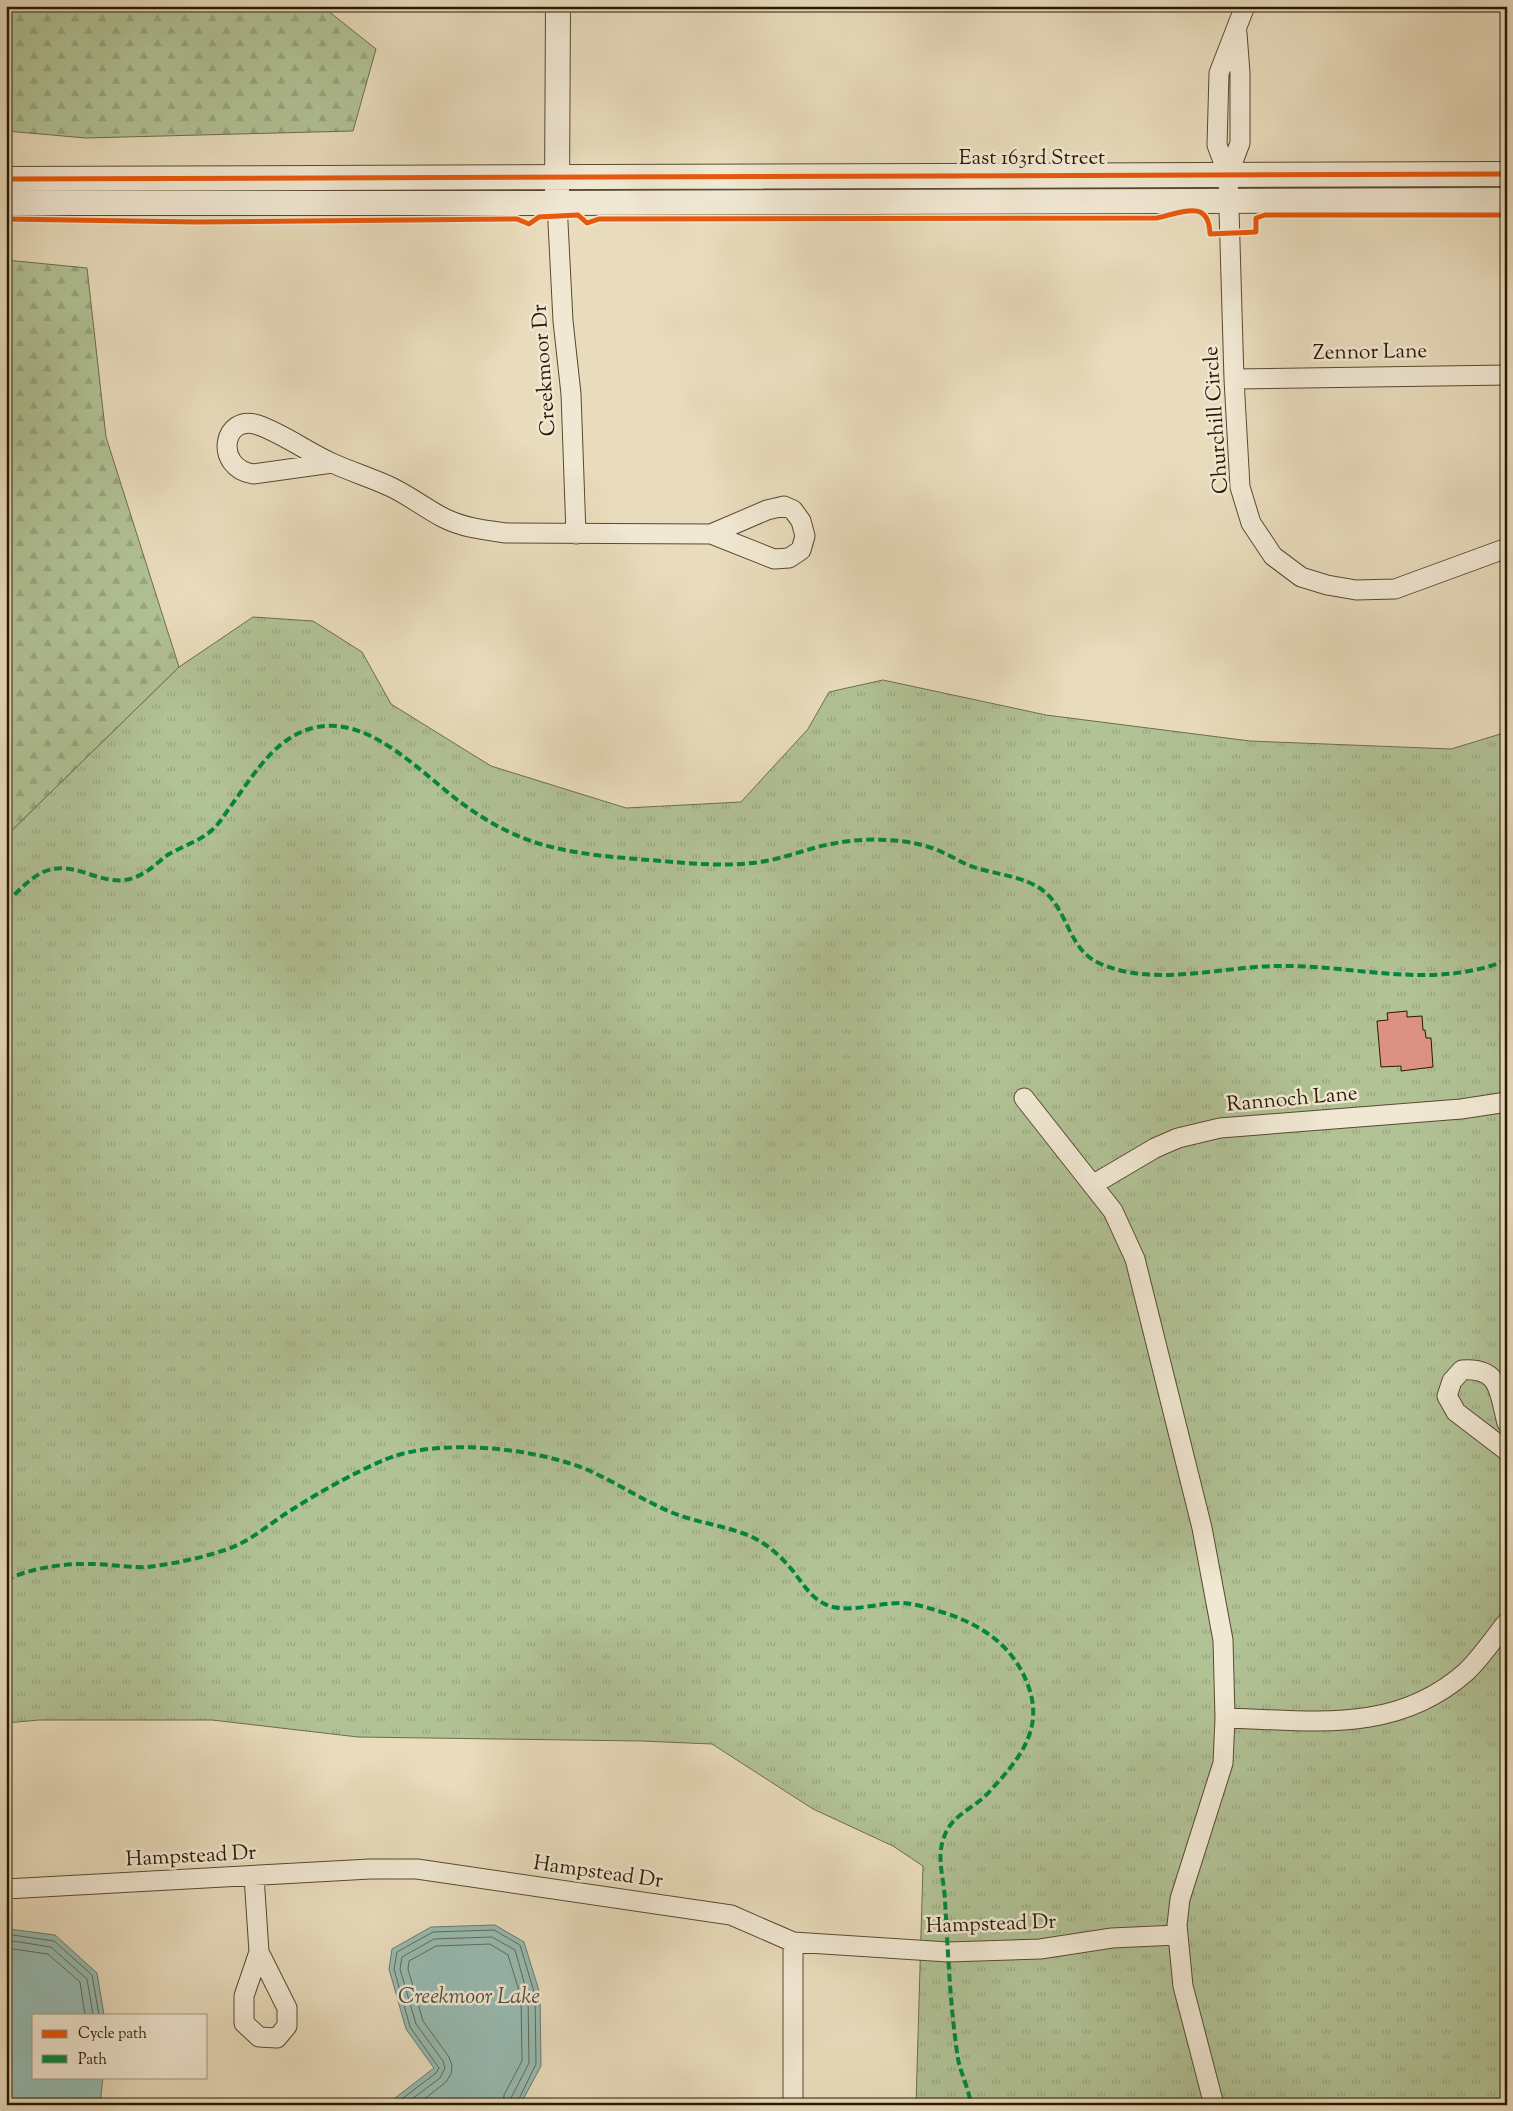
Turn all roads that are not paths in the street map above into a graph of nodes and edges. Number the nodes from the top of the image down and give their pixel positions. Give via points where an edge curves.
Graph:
1 (558, 6) edge
2 (1245, 6) edge
3 (1507, 174) edge
4 (1228, 175) junction
5 (558, 177) junction
6 (6, 178) edge
7 (1230, 200) junction
8 (1507, 200) edge
9 (6, 202) edge
10 (557, 203) junction
11 (1507, 375) edge
12 (1234, 379) junction
13 (332, 463) junction
14 (576, 534) junction
15 (711, 534) dead end
16 (1507, 548) edge
17 (1024, 1098) dead end
18 (1507, 1102) edge
19 (1094, 1184) junction
20 (1507, 1423) edge
21 (1507, 1451) edge
22 (1507, 1622) edge
23 (1225, 1718) junction
24 (254, 1876) junction
25 (6, 1889) edge
26 (1177, 1935) junction
27 (793, 1942) junction
28 (259, 1952) dead end
29 (793, 2105) edge
30 (1214, 2105) edge

1 - 5 street
2 - 4 street via 1236,30 1240,143
3 - 4 street, East 163rd Street
4 - 5 street, East 163rd Street
4 - 7 street, Churchill Circle
5 - 6 street, East 163rd Street
5 - 10 street
7 - 8 street, East 163rd Street
7 - 10 street, East 163rd Street
7 - 12 street, Churchill Circle
9 - 10 street, East 163rd Street
10 - 14 street, Creekmoor Dr via 563,321 571,394
11 - 12 street, Zennor Lane
12 - 16 street, Churchill Circle via 1240,487 1248,514 1273,556 1301,577 1356,590 1395,589
13 - 13 street via 251,423 239,425 230,433 227,445 228,456 234,466 254,474
13 - 14 street via 378,481 444,518 475,529
14 - 15 street
17 - 19 street
18 - 19 street, Rannoch Lane via 1461,1109 1212,1129 1155,1148
19 - 23 street via 1121,1227 1135,1259 1147,1302 1202,1528 1223,1640
20 - 21 street via 1498,1386 1492,1377 1477,1369 1462,1370 1452,1381 1447,1396 1456,1412
22 - 23 street via 1467,1671 1446,1688 1399,1711 1376,1717 1332,1721
23 - 26 street via 1222,1763 1180,1899
24 - 25 street, Hampstead Dr
24 - 27 street, Hampstead Dr via 417,1869 731,1915
24 - 28 street
26 - 27 street, Hampstead Dr via 1112,1938 1040,1949 948,1952
26 - 30 street via 1183,1986
27 - 29 street

